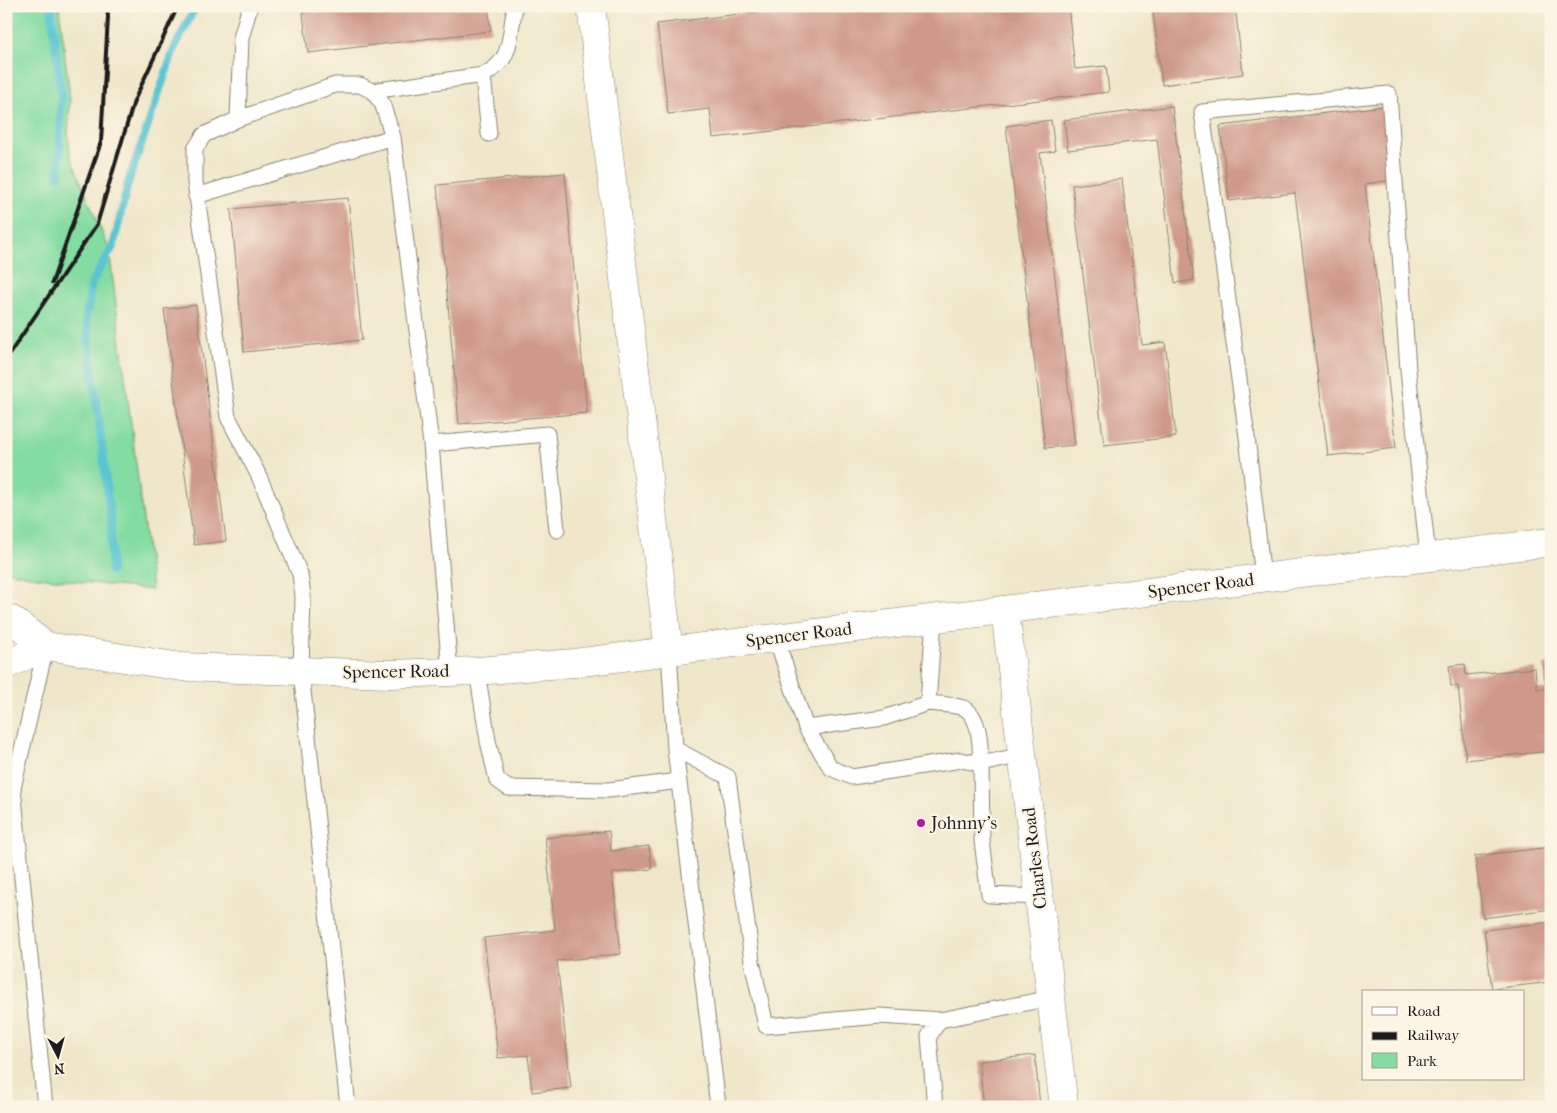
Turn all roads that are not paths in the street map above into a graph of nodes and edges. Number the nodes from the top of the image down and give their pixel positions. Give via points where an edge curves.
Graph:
1 (250, 6) edge
2 (513, 6) edge
3 (592, 6) edge
4 (483, 74) junction
5 (372, 91) junction
6 (238, 118) junction
7 (489, 134) dead end
8 (393, 138) junction
9 (196, 196) junction
10 (431, 444) junction
11 (557, 530) dead end
12 (1551, 542) edge
13 (1428, 557) junction
14 (1262, 578) junction
15 (1005, 610) junction
16 (6, 619) edge
17 (934, 619) junction
18 (776, 638) junction
19 (46, 646) junction
20 (669, 651) junction
21 (6, 665) edge
22 (477, 671) junction
23 (301, 672) junction
24 (450, 672) junction
25 (928, 703) junction
26 (806, 728) junction
27 (675, 749) junction
28 (1022, 755) junction
29 (981, 764) junction
30 (680, 781) junction
31 (1039, 897) junction
32 (1051, 998) junction
33 (940, 1020) junction
34 (718, 1106) edge
35 (45, 1107) edge
36 (348, 1107) edge
37 (935, 1107) edge
38 (1064, 1107) edge

1 - 6 lane via 241,38
2 - 4 lane via 506,57 495,69
3 - 20 main road
4 - 5 lane
4 - 7 lane
5 - 6 lane via 360,85 335,85
5 - 8 lane via 382,103
6 - 9 lane via 204,135 195,149
8 - 9 lane
8 - 10 lane
9 - 23 lane via 228,416 258,474 300,574 303,596
10 - 11 lane via 546,434
10 - 24 lane
12 - 13 main road, Spencer Road
13 - 14 main road, Spencer Road
13 - 14 lane via 1408,370 1389,94 1202,112 1247,436
14 - 15 main road, Spencer Road
15 - 17 main road, Spencer Road
15 - 28 main road, Charles Road
16 - 19 main road, Spencer Road via 12,620
17 - 18 main road, Spencer Road
17 - 25 lane
18 - 20 main road, Spencer Road
18 - 26 lane
19 - 21 main road
19 - 23 main road, Spencer Road via 182,667
19 - 35 lane via 13,788
20 - 22 main road, Spencer Road
20 - 27 lane
22 - 24 main road, Spencer Road
22 - 30 lane via 497,780 508,788 610,790
23 - 24 main road, Spencer Road
23 - 36 lane
25 - 26 lane via 884,718
25 - 29 lane via 965,708 974,718 980,740
26 - 29 lane via 831,768 852,777 961,760
27 - 30 lane
27 - 33 lane via 728,777 752,961 766,1026 880,1016
28 - 29 lane
28 - 31 main road, Charles Road
29 - 31 lane via 982,841 988,895
30 - 34 lane
31 - 32 main road, Charles Road
32 - 33 lane
32 - 38 main road, Charles Road
33 - 37 lane via 929,1036

